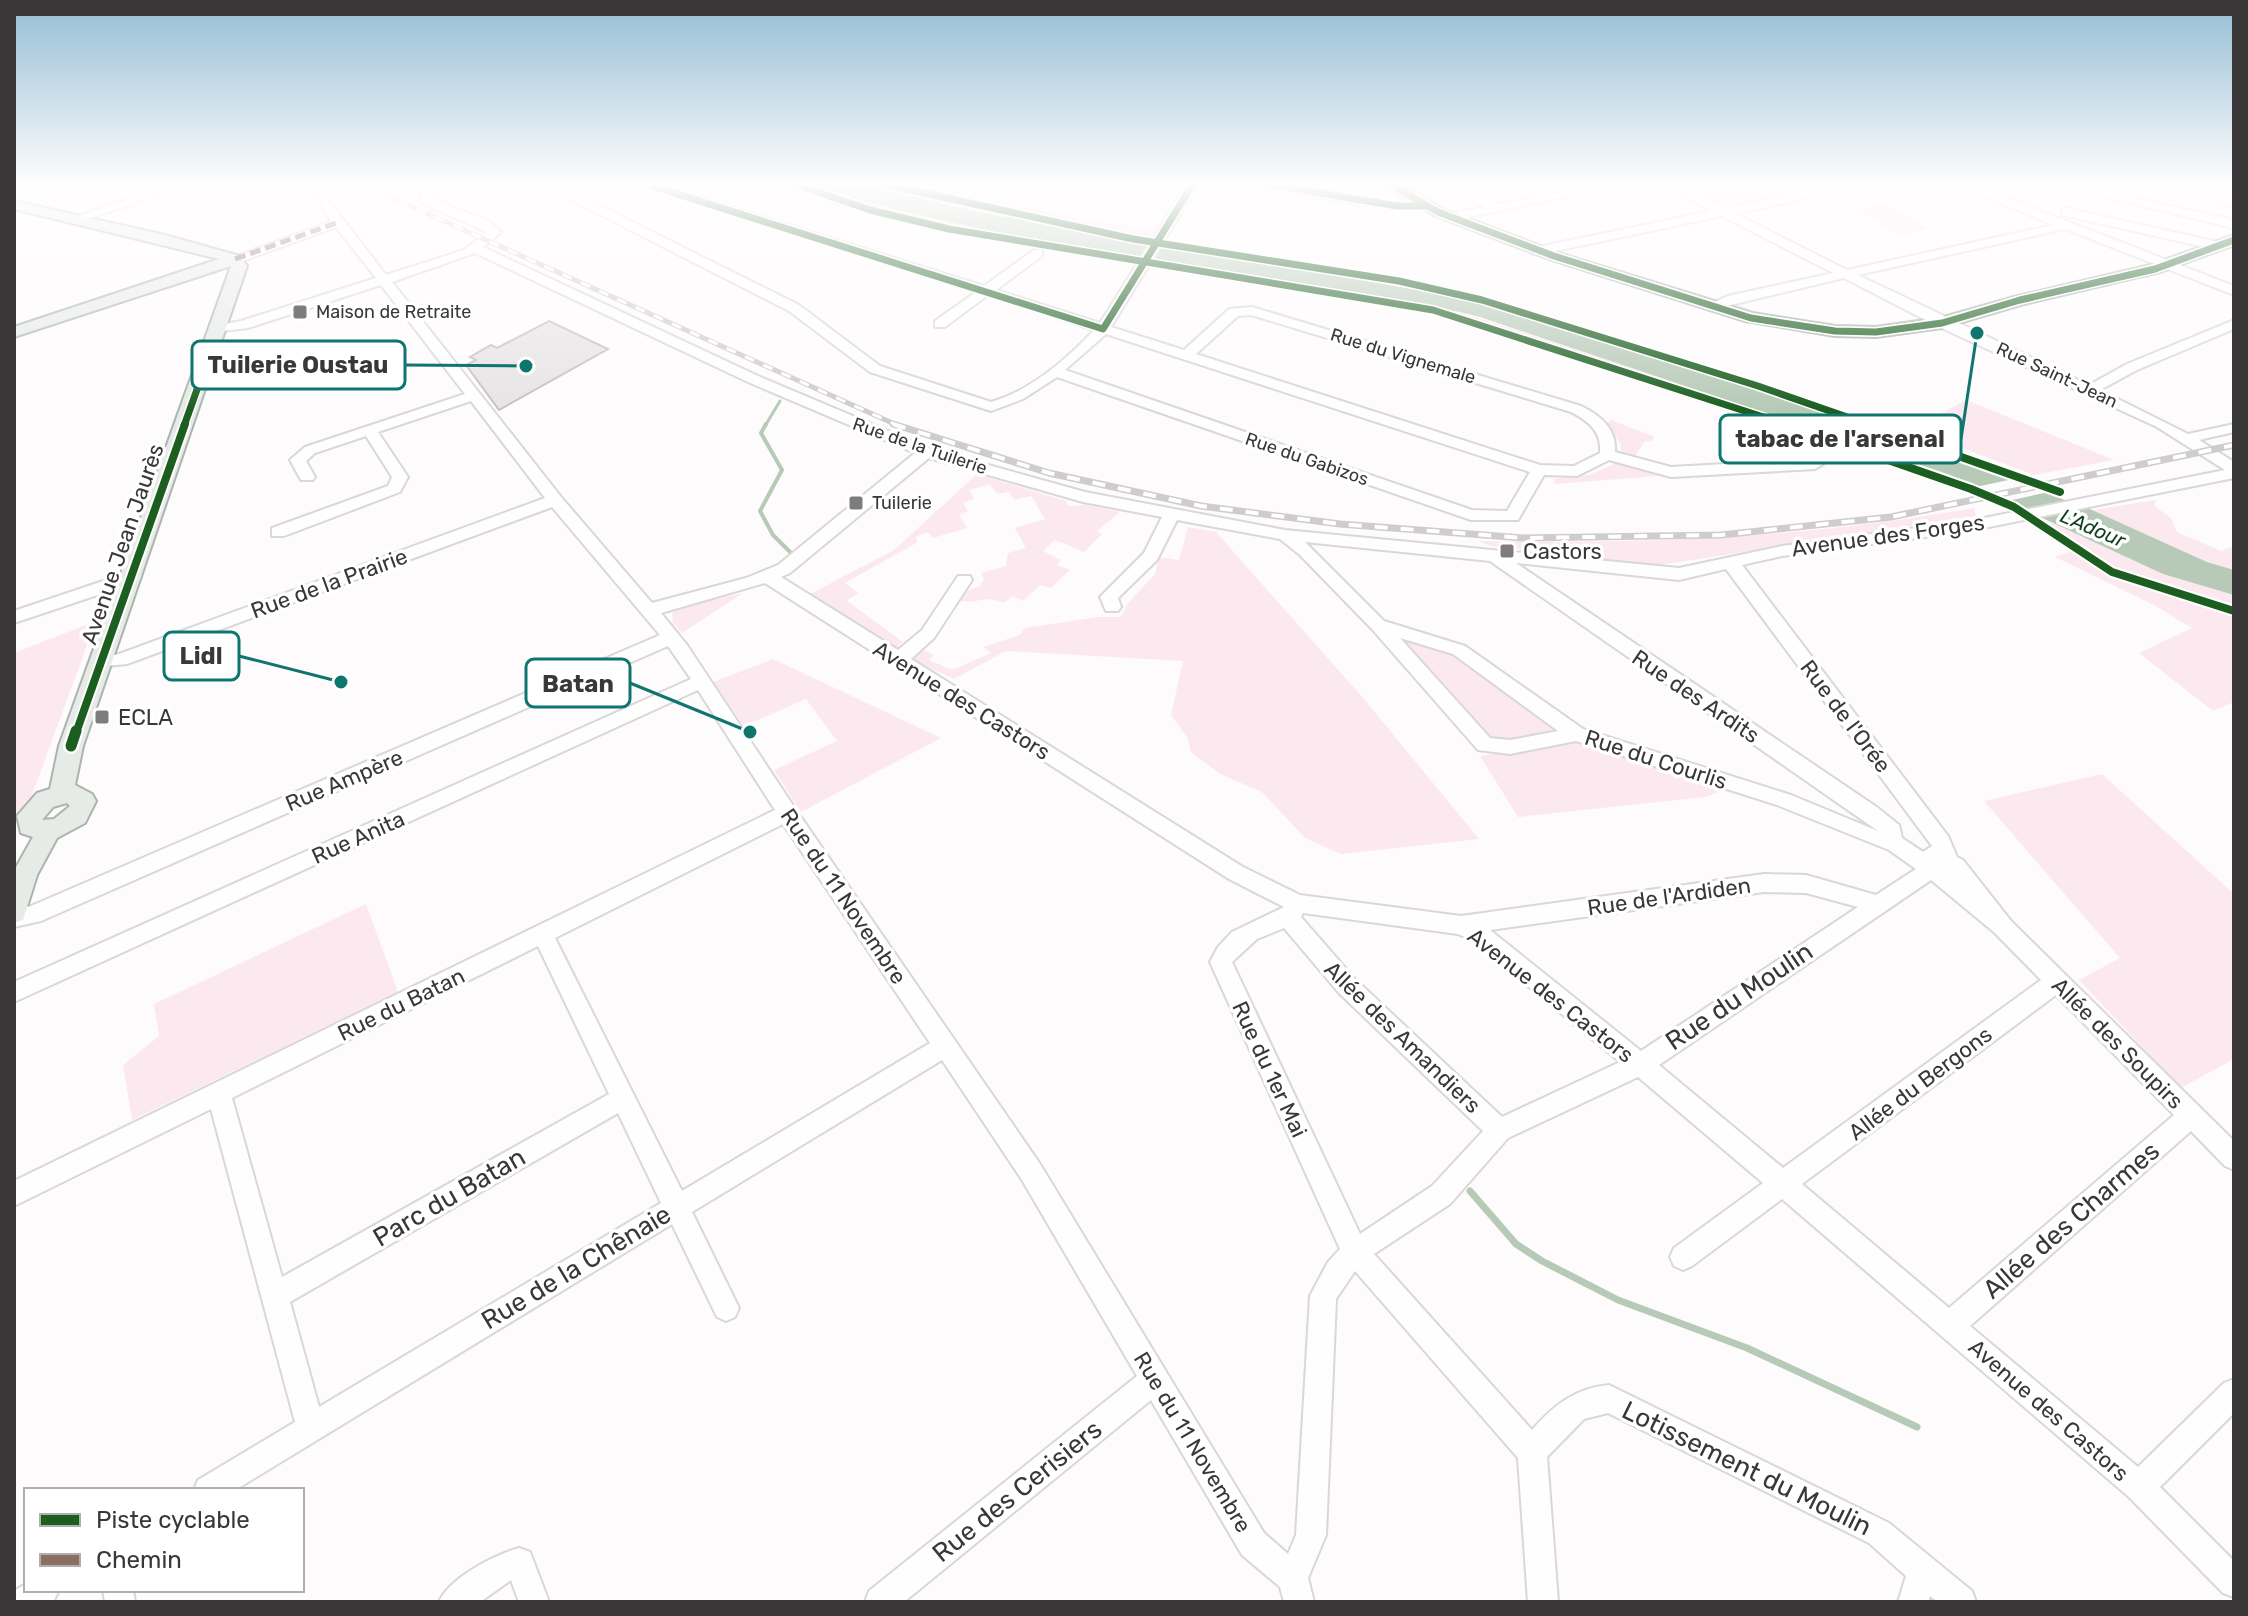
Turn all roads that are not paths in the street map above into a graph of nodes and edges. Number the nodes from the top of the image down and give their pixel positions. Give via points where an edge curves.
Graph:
1 (234, 259) edge
2 (235, 259) edge
3 (369, 259) edge
4 (446, 259) edge
5 (498, 259) edge
6 (697, 259) edge
7 (888, 259) edge
8 (1029, 259) edge
9 (1146, 259) edge
10 (1564, 259) edge
11 (1816, 259) edge
12 (1903, 259) edge
13 (2154, 259) edge
14 (2181, 259) edge
15 (2166, 265) junction
16 (1844, 274) junction
17 (386, 280) junction
18 (985, 290) junction
19 (2234, 291) edge
20 (1715, 307) junction
21 (1942, 323) junction
22 (940, 324) dead end
23 (2234, 324) edge
24 (218, 329) junction
25 (1103, 329) junction
26 (14, 332) edge
27 (1186, 356) junction
28 (1053, 371) junction
29 (2090, 390) junction
30 (475, 395) junction
31 (2234, 428) edge
32 (369, 430) junction
33 (2188, 438) junction
34 (926, 452) junction
35 (1607, 455) junction
36 (1815, 464) dead end
37 (1539, 470) junction
38 (2234, 471) edge
39 (307, 477) dead end
40 (555, 500) junction
41 (1171, 515) junction
42 (278, 532) dead end
43 (1285, 535) junction
44 (1497, 558) junction
45 (1730, 562) junction
46 (1545, 563) junction
47 (133, 577) junction
48 (768, 577) junction
49 (964, 580) dead end
50 (1537, 588) junction
51 (1112, 607) dead end
52 (650, 611) junction
53 (14, 617) edge
54 (1378, 625) junction
55 (672, 637) junction
56 (898, 660) junction
57 (102, 663) junction
58 (702, 681) junction
59 (1576, 734) junction
60 (787, 813) junction
61 (30, 826) edge
62 (1892, 838) junction
63 (1938, 864) junction
64 (1875, 903) junction
65 (1293, 911) junction
66 (14, 912) edge
67 (14, 918) edge
68 (1461, 925) junction
69 (543, 935) junction
70 (2056, 982) junction
71 (14, 992) edge
72 (945, 1046) junction
73 (1641, 1064) junction
74 (219, 1094) junction
75 (623, 1098) junction
76 (2192, 1115) junction
77 (1499, 1130) junction
78 (2234, 1158) edge
79 (1783, 1185) junction
80 (14, 1194) edge
81 (676, 1206) junction
82 (1355, 1252) junction
83 (1683, 1257) dead end
84 (276, 1295) junction
85 (726, 1308) dead end
86 (1950, 1325) junction
87 (1155, 1379) junction
88 (2234, 1393) edge
89 (311, 1428) junction
90 (1532, 1452) junction
91 (2139, 1487) junction
92 (211, 1488) edge
93 (1924, 1568) junction
94 (2234, 1582) edge
95 (1296, 1590) edge
96 (454, 1602) edge
97 (534, 1602) edge
98 (880, 1602) edge
99 (1543, 1602) edge
100 (1913, 1602) edge
101 (1961, 1602) edge

1 - 26 main road
2 - 24 main road, Avenue Jean Jaurès via 239,266
3 - 17 street, Rue du 11 Novembre
4 - 17 street
5 - 34 street, Rue de la Tuilerie via 767,385
6 - 28 street via 794,308 875,369 991,407 1024,394
7 - 18 street
8 - 18 street
9 - 25 street
10 - 20 main road
11 - 16 street, Rue Saint-Jean
12 - 16 street
13 - 15 street
14 - 15 main road
15 - 19 street
15 - 21 main road
16 - 20 street
16 - 21 street, Rue Saint-Jean
17 - 24 street
17 - 30 street, Rue du 11 Novembre
18 - 22 street
18 - 25 street
20 - 21 main road via 1835,331 1876,332
21 - 29 street, Rue Saint-Jean
23 - 29 street
24 - 47 main road, Avenue Jean Jaurès
25 - 27 street
25 - 28 street
27 - 35 street, Rue du Vignemale via 1234,312 1252,311 1576,409 1602,428
27 - 37 street
28 - 37 street, Rue du Gabizos via 1471,515 1512,516
29 - 33 street, Rue Saint-Jean
30 - 32 street
30 - 40 street, Rue du 11 Novembre
31 - 33 street
32 - 39 street via 304,453 298,460
32 - 42 street via 400,477 394,489
33 - 38 street, Rue Saint-Jean
34 - 41 street, Rue de la Tuilerie via 1083,497
34 - 48 street
35 - 36 street via 1671,472
35 - 37 street via 1577,471
38 - 45 street, Avenue des Forges via 1995,519
40 - 52 street, Rue du 11 Novembre
40 - 57 street, Rue de la Prairie
41 - 43 street, Rue de la Tuilerie
41 - 51 street via 1151,556 1109,597
43 - 44 street, Rue de la Tuilerie
43 - 54 street, Rue du Courlis
44 - 46 street, Rue de la Tuilerie
44 - 50 street, Rue des Ardits
45 - 46 street, Avenue des Forges via 1679,574
45 - 63 street, Rue de l'Orée via 1941,842 1948,855
46 - 50 street via 1537,574
47 - 53 street
47 - 57 main road, Avenue Jean Jaurès
48 - 52 street via 672,600
48 - 56 street, Avenue des Castors
49 - 56 street via 928,634
50 - 62 street, Rue des Ardits via 1871,814 1892,831
52 - 55 street, Rue du 11 Novembre
54 - 59 street, Rue du Courlis via 1459,650
54 - 59 street via 1485,745 1510,747
55 - 58 street, Rue du 11 Novembre
55 - 67 street, Rue Ampère via 33,915
56 - 65 street, Avenue des Castors
57 - 61 main road, Avenue Jean Jaurès via 71,746 61,794 81,796 84,806 75,818
58 - 60 street, Rue du 11 Novembre
58 - 71 street, Rue Anita
59 - 62 street, Rue du Courlis via 1784,800 1886,843
60 - 69 street, Rue du Batan
60 - 72 street, Rue du 11 Novembre
61 - 66 main road, Avenue Jean Jaurès
62 - 63 street, Rue des Ardits
63 - 64 street, Rue du Moulin
63 - 70 street, Allée des Soupirs
64 - 68 street, Rue de l'Ardiden via 1806,884 1764,883
64 - 73 street, Rue du Moulin
65 - 68 street, Avenue des Castors
65 - 77 street, Allée des Amandiers via 1347,986
65 - 82 street, Rue du 1er Mai via 1226,950 1221,962
68 - 73 street, Avenue des Castors via 1481,935
69 - 74 street, Rue du Batan
69 - 75 street
70 - 76 street, Allée des Soupirs
70 - 79 street, Allée du Bergons
72 - 81 street, Rue de la Chênaie
72 - 87 street, Rue du 11 Novembre via 1031,1172
73 - 77 street, Rue du Moulin
73 - 79 street, Avenue des Castors
74 - 80 street, Rue du Batan
74 - 84 street
75 - 81 street
75 - 84 street, Parc du Batan
76 - 78 street, Allée des Soupirs
76 - 86 street, Allée des Charmes
77 - 82 street, Rue du Moulin via 1441,1195
79 - 83 street, Allée du Bergons
79 - 86 street, Avenue des Castors
81 - 85 street
81 - 89 street, Rue de la Chênaie
82 - 90 street
82 - 95 street, Rue du Moulin via 1323,1296 1311,1535
84 - 89 street
86 - 91 street, Avenue des Castors
87 - 95 street, Rue du 11 Novembre via 1253,1544
87 - 98 street, Rue des Cerisiers
88 - 91 street
89 - 92 street, Rue de la Chênaie
90 - 93 street, Lotissement du Moulin via 1576,1406 1609,1399 1879,1533
90 - 99 street
91 - 94 street, Avenue des Castors
93 - 100 street
93 - 101 street, Lotissement du Moulin
96 - 97 street via 502,1568 519,1563

